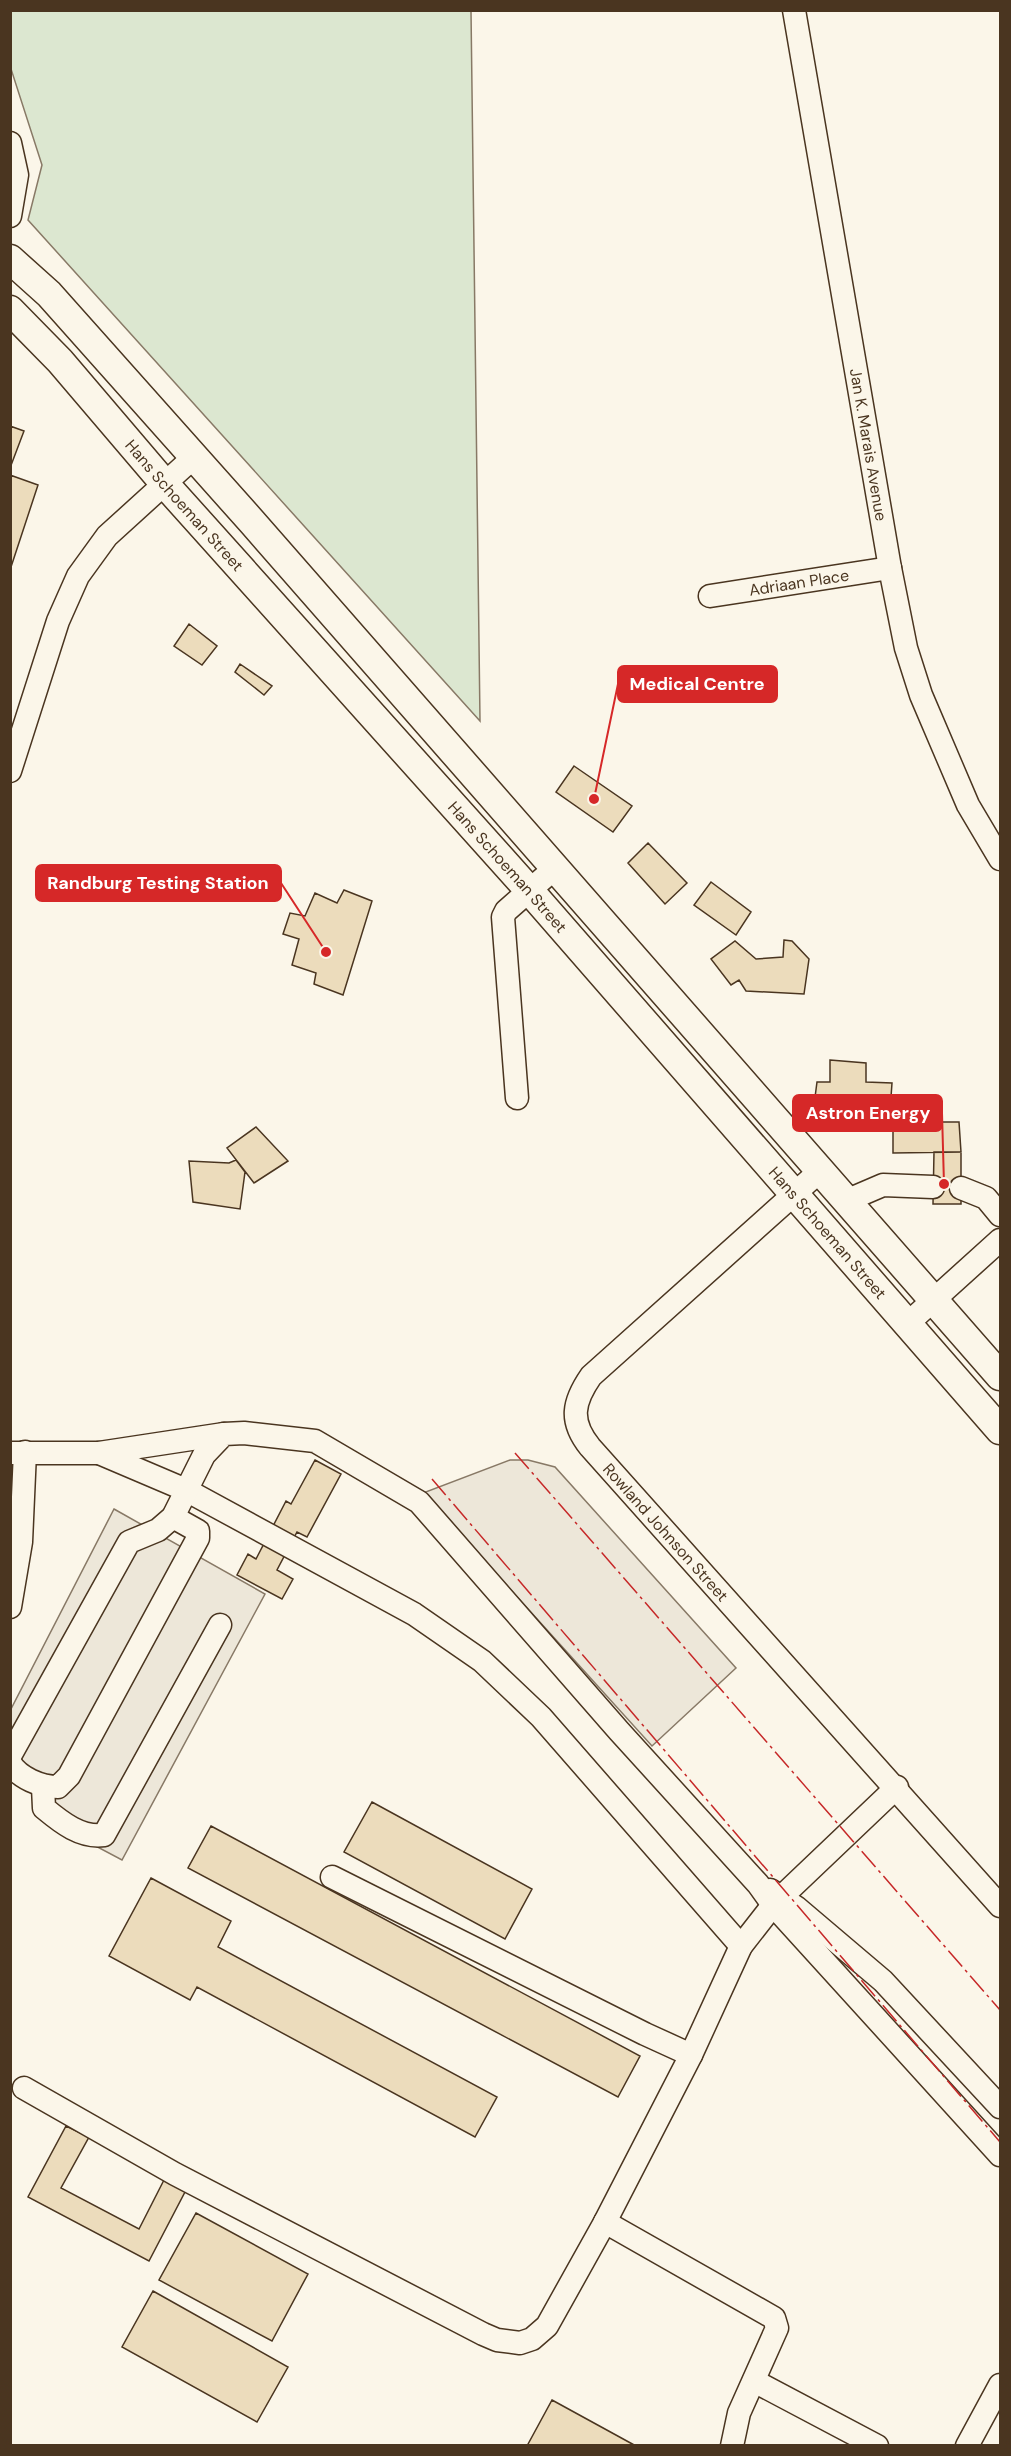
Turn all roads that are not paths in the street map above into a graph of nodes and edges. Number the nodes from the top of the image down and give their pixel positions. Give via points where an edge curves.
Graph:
1 (794, 10) edge
2 (10, 143) edge
3 (10, 216) edge
4 (10, 259) edge
5 (10, 310) edge
6 (10, 336) edge
7 (60, 361) junction
8 (194, 457) junction
9 (164, 483) junction
10 (890, 568) junction
11 (710, 596) dead end
12 (10, 771) edge
13 (1000, 859) edge
14 (555, 868) junction
15 (529, 890) junction
16 (517, 1098) dead end
17 (821, 1170) junction
18 (933, 1187) dead end
19 (961, 1188) dead end
20 (793, 1193) junction
21 (848, 1200) junction
22 (1000, 1215) edge
23 (1000, 1243) edge
24 (934, 1299) junction
25 (906, 1324) junction
26 (1000, 1373) edge
27 (1000, 1430) edge
28 (224, 1434) junction
29 (18, 1453) edge
30 (99, 1453) junction
31 (186, 1490) junction
32 (173, 1517) junction
33 (10, 1607) edge
34 (220, 1624) dead end
35 (10, 1756) edge
36 (10, 1763) edge
37 (44, 1787) junction
38 (897, 1787) junction
39 (332, 1877) dead end
40 (777, 1901) junction
41 (1000, 1905) edge
42 (741, 1946) junction
43 (909, 2009) junction
44 (887, 2030) junction
45 (691, 2055) junction
46 (24, 2088) dead end
47 (999, 2106) edge
48 (974, 2126) junction
49 (1000, 2155) edge
50 (605, 2222) junction
51 (754, 2381) junction
52 (1000, 2385) edge
53 (732, 2445) edge
54 (877, 2445) edge
55 (967, 2445) edge

1 - 10 street, Jan K. Marais Avenue
2 - 3 street via 17,175
4 - 8 main road via 49,294
5 - 7 main road, Hans Schoeman Street
6 - 7 main road
7 - 9 main road, Hans Schoeman Street
8 - 9 street
8 - 14 main road
9 - 12 street via 107,536 78,576 58,621
9 - 15 main road, Hans Schoeman Street
10 - 11 street, Adriaan Place
10 - 13 street, Jan K. Marais Avenue via 906,648 921,695 968,805
14 - 15 street
14 - 17 main road
15 - 16 street via 506,911 502,926
15 - 20 main road, Hans Schoeman Street
17 - 20 street, Rowland Johnson Street
17 - 21 main road
18 - 21 street via 891,1184
19 - 22 street via 986,1198
20 - 25 main road, Hans Schoeman Street
20 - 38 street, Rowland Johnson Street via 591,1376 578,1394 575,1411 586,1442
21 - 24 main road
23 - 24 street
24 - 25 street
24 - 26 main road
25 - 27 main road, Hans Schoeman Street
28 - 30 street
28 - 31 street via 204,1455
28 - 40 street via 315,1441 419,1502 619,1731
29 - 30 street
29 - 33 street via 21,1542
30 - 31 street
31 - 32 street
31 - 42 street via 414,1614 476,1655 541,1718
32 - 35 street via 158,1530 129,1542
32 - 37 street via 198,1531 198,1538 69,1776 58,1787
34 - 37 street via 105,1835 92,1836 62,1823 44,1808
36 - 37 street
38 - 40 street
38 - 41 street, Rowland Johnson Street
39 - 45 street
40 - 42 street
40 - 43 street via 870,1969
40 - 44 street
42 - 45 street
43 - 44 street
43 - 47 street
44 - 48 street
45 - 50 street
46 - 50 street via 185,2179 497,2340 520,2343 539,2335
47 - 48 street
48 - 49 street
50 - 51 street via 774,2318 777,2328
51 - 53 street via 739,2413
51 - 54 street
52 - 55 street

